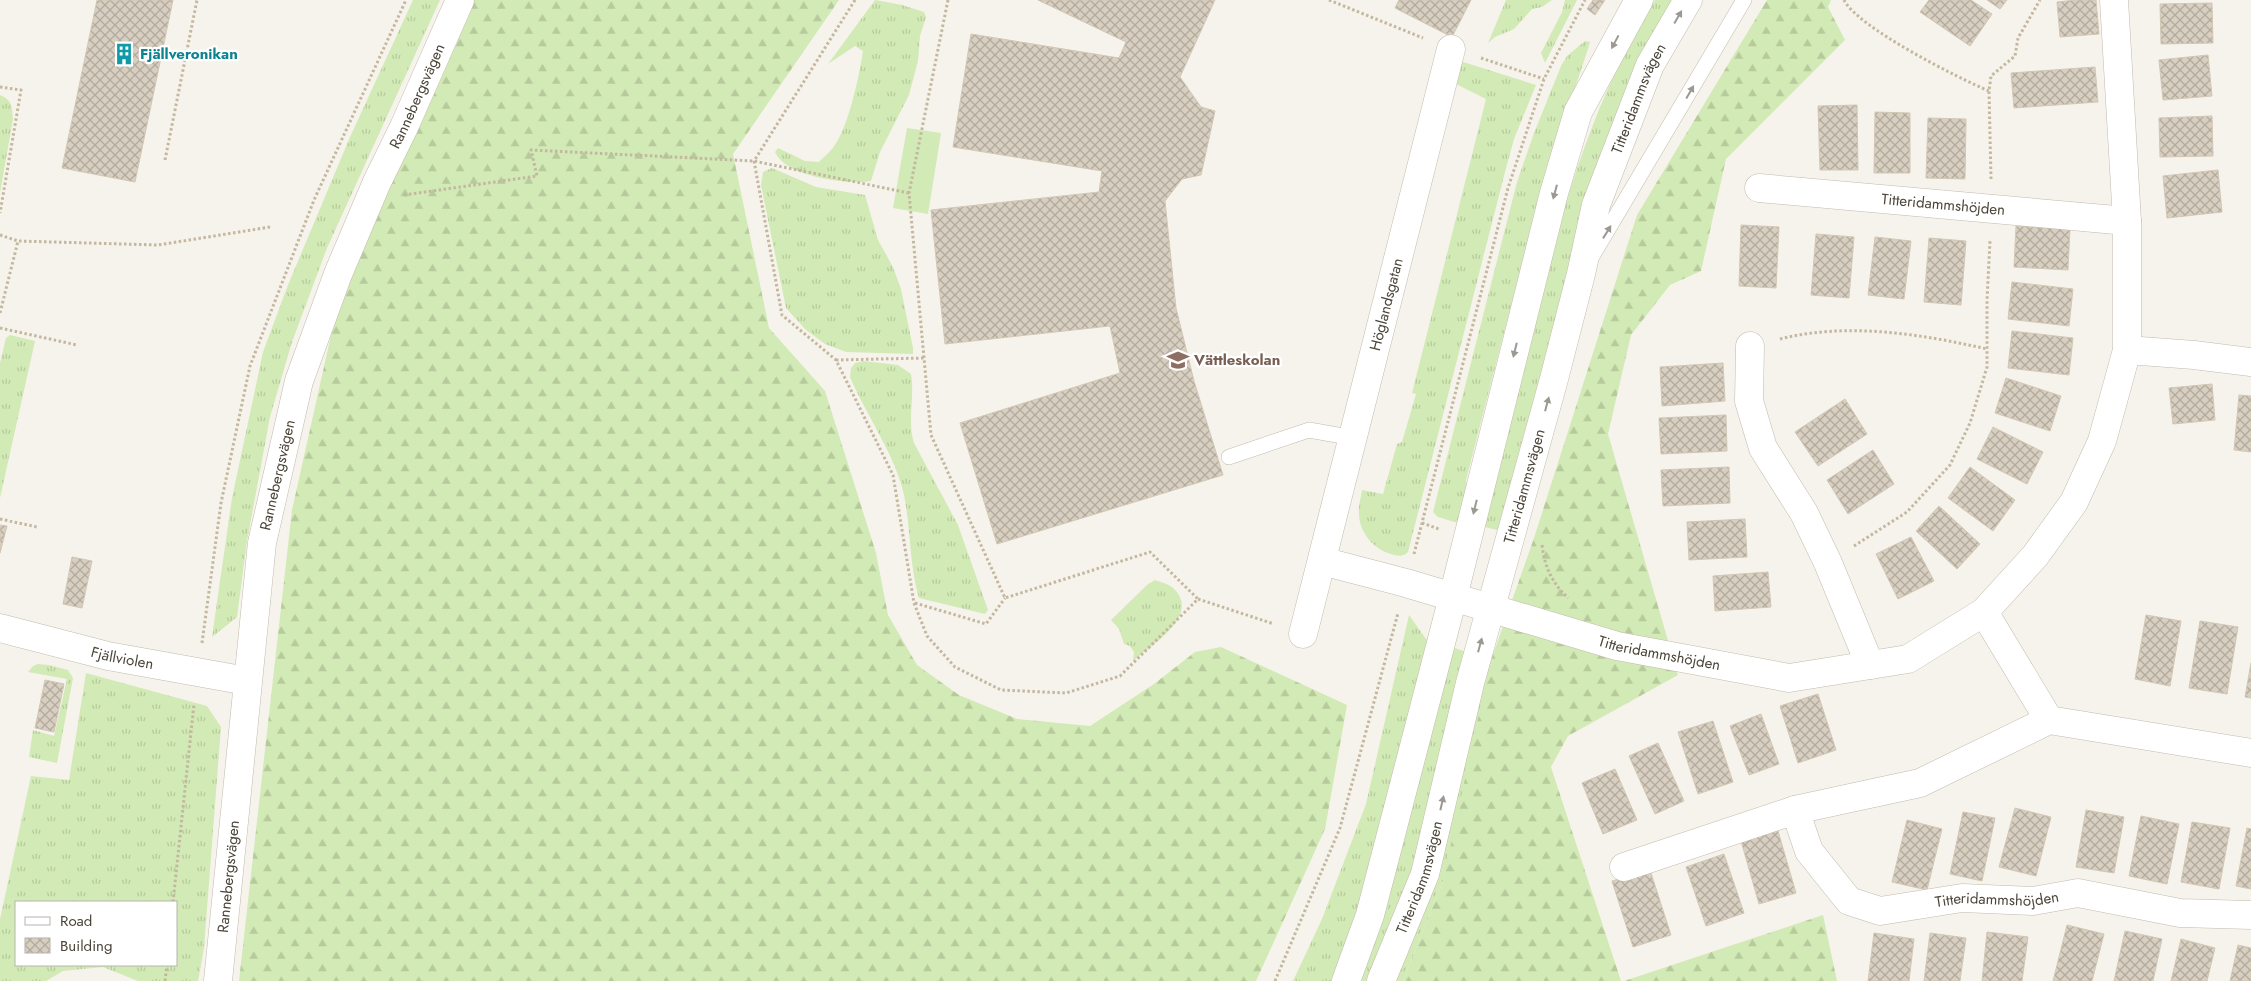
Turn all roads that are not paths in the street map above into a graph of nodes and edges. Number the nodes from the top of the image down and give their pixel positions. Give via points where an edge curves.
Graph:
1 (460, 0) edge
2 (1639, 0) edge
3 (1688, 0) edge
4 (1744, 0) edge
5 (2114, 0) edge
6 (1451, 49) dead end
7 (1759, 188) dead end
8 (2126, 221) junction
9 (1581, 274) junction
10 (1750, 346) road end
11 (2127, 350) junction
12 (2251, 362) edge
13 (1354, 438) junction
14 (1229, 457) dead end
15 (1322, 561) junction
16 (1453, 597) junction
17 (1490, 609) junction
18 (1984, 612) junction
19 (0, 628) edge
20 (1303, 634) road end
21 (1870, 664) junction
22 (247, 681) junction
23 (2049, 720) junction
24 (2251, 753) edge
25 (1796, 810) junction
26 (1624, 867) dead end
27 (2251, 915) edge
28 (218, 981) edge
29 (1346, 981) edge
30 (1382, 981) edge

1 - 22 street, Rannebergsvägen via 373,191 299,381 262,543
2 -> 16 street via 1578,112 1554,193
9 -> 3 street, Titteridammsvägen via 1596,205 1646,75
9 -> 4 lane
5 - 8 street, Titteridammshöjden
6 - 13 street, Höglandsgatan
7 - 8 street, Titteridammshöjden
8 - 11 street, Titteridammshöjden
17 -> 9 street, Titteridammsvägen
10 - 21 street via 1749,401 1764,448 1804,513
11 - 12 street
11 - 18 street, Titteridammshöjden via 2102,441 2074,502 2035,556
13 - 14 lane via 1309,430
13 - 15 street, Höglandsgatan
15 - 16 street
15 - 20 street, Höglandsgatan
16 - 17 street, Titteridammshöjden
16 - 29 street via 1370,915
17 - 21 street, Titteridammshöjden via 1618,646 1789,678
30 -> 17 street, Titteridammsvägen via 1425,874
18 - 21 street, Titteridammshöjden via 1908,659
18 - 23 street
19 - 22 street, Fjällviolen via 108,656
22 - 28 street, Rannebergsvägen
23 - 24 street
23 - 25 street via 1920,784
25 - 26 street
25 - 27 street, Titteridammshöjden via 1810,851 1849,901 1880,911 1962,898 2033,901 2078,893 2180,913

